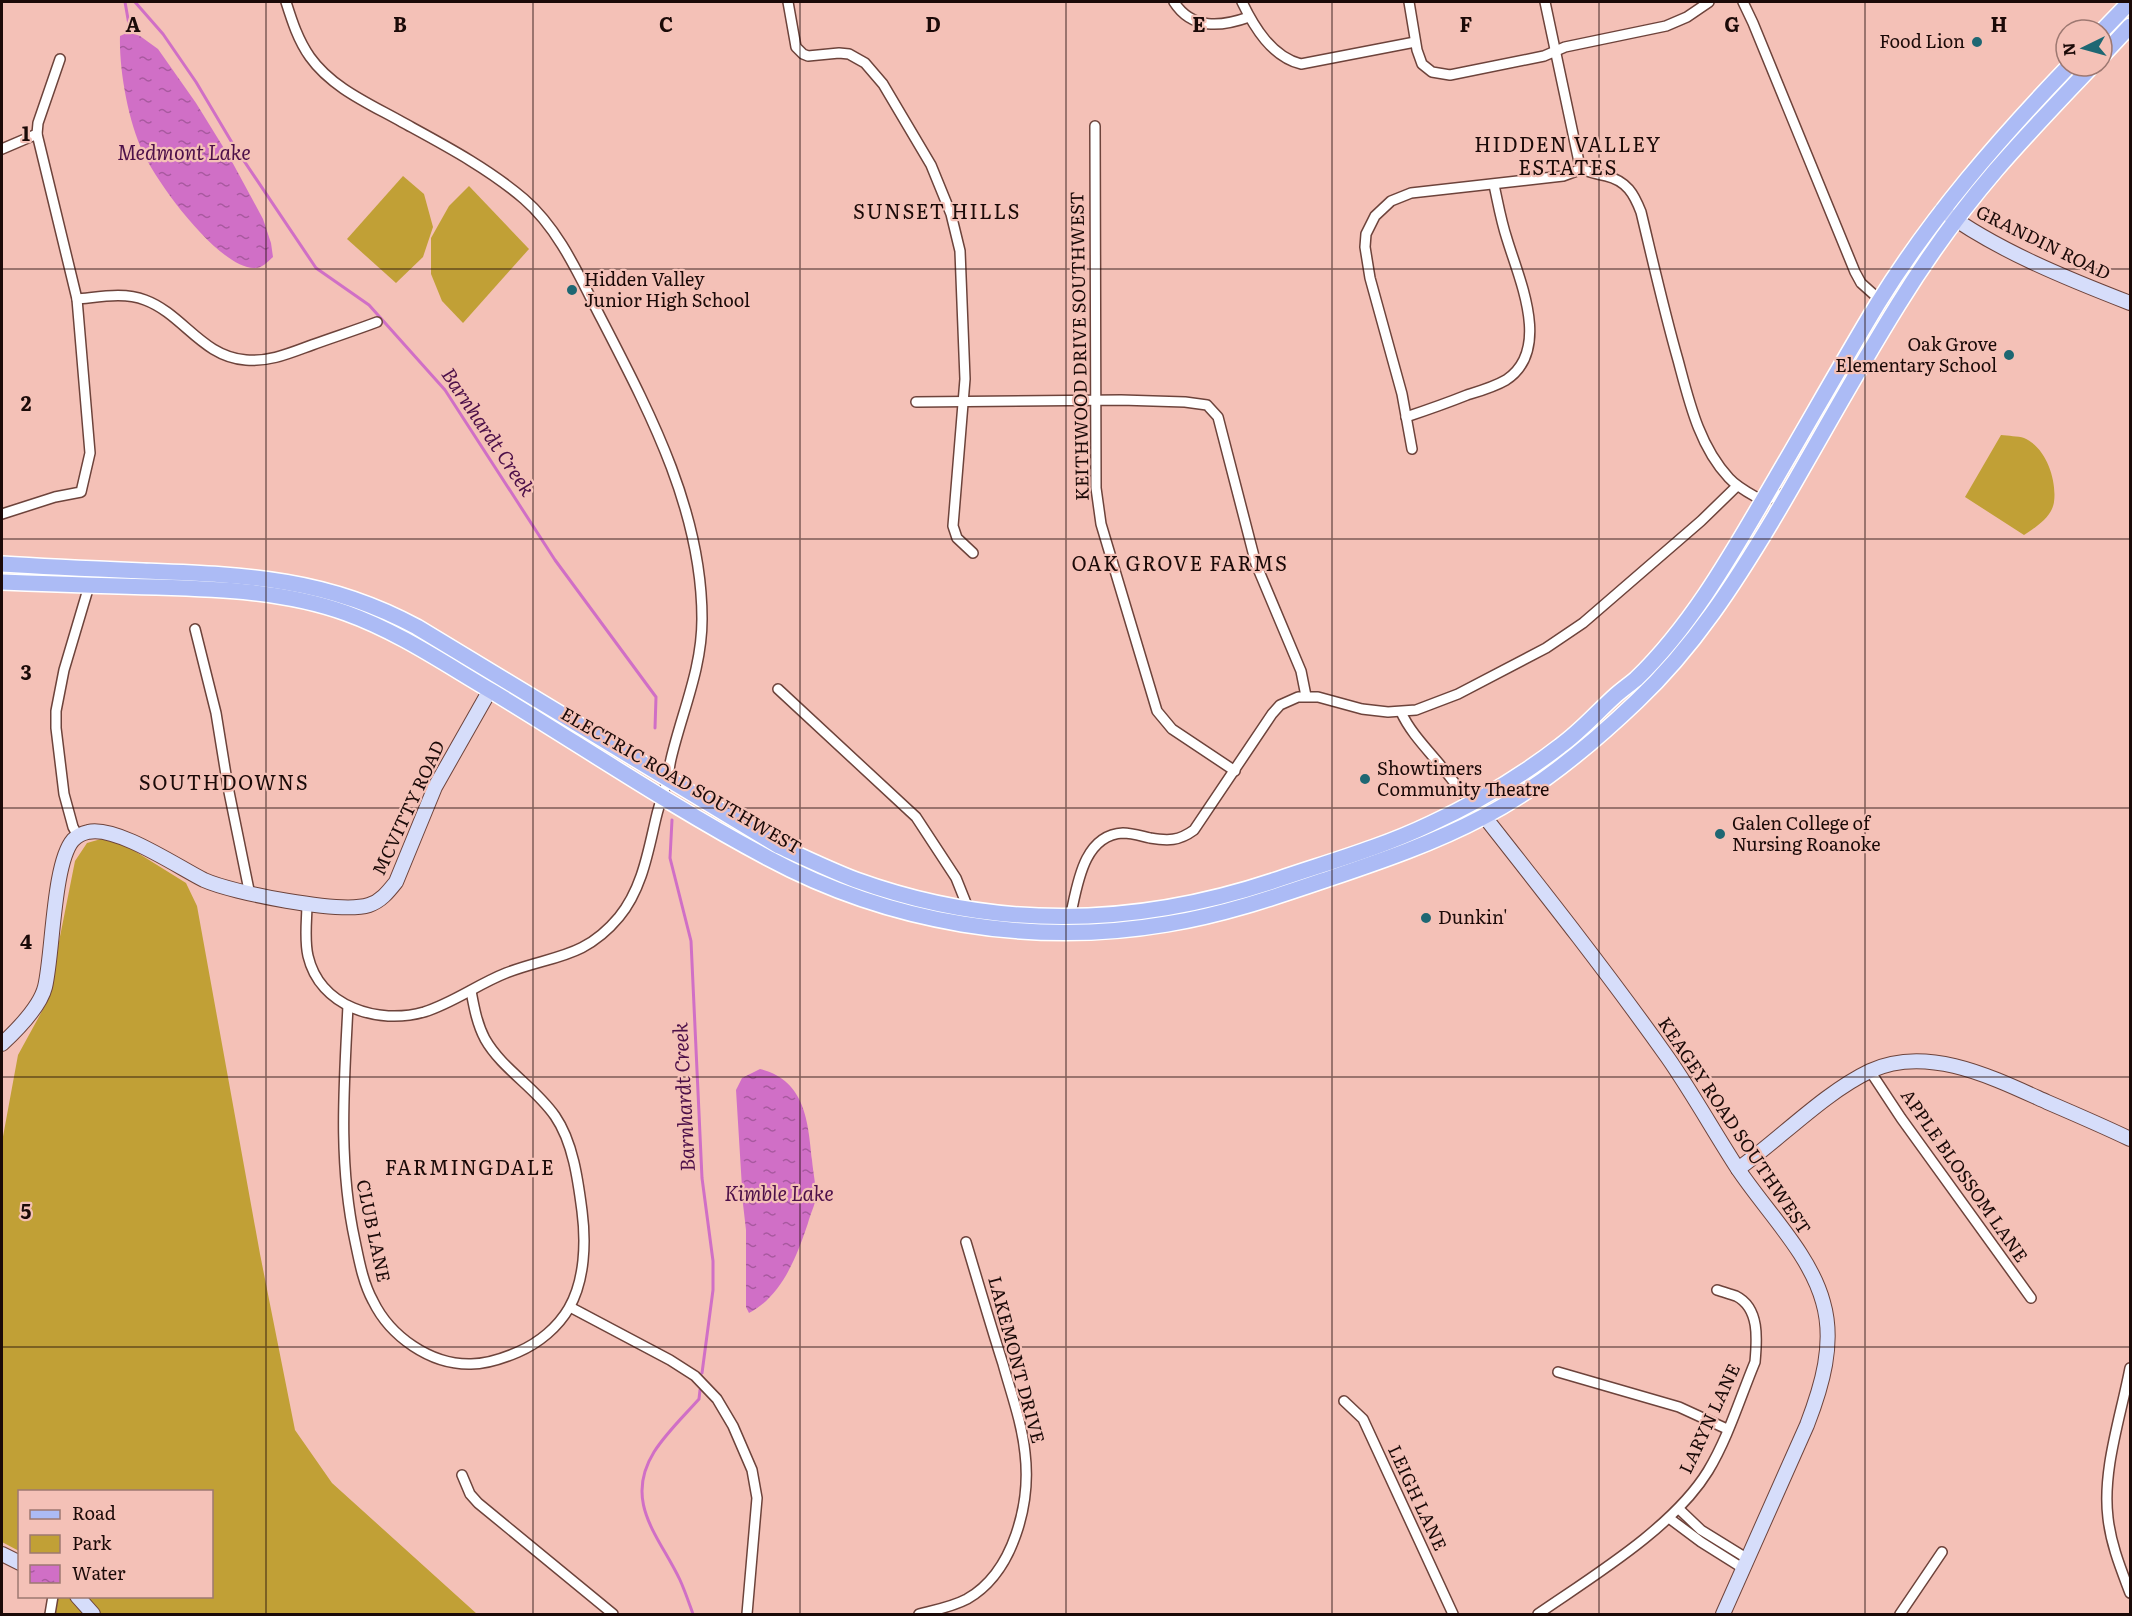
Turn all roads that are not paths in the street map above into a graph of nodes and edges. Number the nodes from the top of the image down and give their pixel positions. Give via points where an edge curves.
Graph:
1 (286, 2) edge
2 (788, 2) edge
3 (1174, 2) edge
4 (1242, 2) edge
5 (1409, 2) edge
6 (1545, 2) edge
7 (1743, 2) edge
8 (2130, 2) edge
9 (1705, 4) edge
10 (1249, 17) junction
11 (2114, 19) edge
12 (2130, 26) edge
13 (1415, 42) junction
14 (2114, 43) edge
15 (1555, 51) junction
16 (60, 59) dead end
17 (2057, 78) edge
18 (2081, 78) edge
19 (1095, 126) dead end
20 (37, 135) junction
21 (2, 149) edge
22 (1582, 169) junction
23 (1494, 185) junction
24 (1942, 210) junction
25 (1956, 220) junction
26 (77, 299) junction
27 (1880, 300) junction
28 (2130, 300) edge
29 (377, 322) dead end
30 (1095, 400) junction
31 (964, 401) junction
32 (916, 402) dead end
33 (1406, 417) junction
34 (1412, 449) dead end
35 (1737, 486) junction
36 (1791, 492) junction
37 (1763, 501) junction
38 (2, 514) edge
39 (973, 553) dead end
40 (2, 564) edge
41 (94, 569) junction
42 (2, 582) edge
43 (89, 585) junction
44 (195, 629) dead end
45 (778, 688) dead end
46 (490, 690) junction
47 (1306, 696) junction
48 (1401, 712) junction
49 (1235, 771) junction
50 (668, 779) junction
51 (661, 797) junction
52 (1471, 804) junction
53 (1484, 816) junction
54 (78, 836) junction
55 (250, 895) junction
56 (307, 903) junction
57 (968, 908) junction
58 (1070, 918) junction
59 (471, 991) junction
60 (348, 1006) junction
61 (2, 1044) edge
62 (1870, 1071) junction
63 (2130, 1139) edge
64 (1738, 1169) junction
65 (966, 1242) dead end
66 (1717, 1290) dead end
67 (2031, 1298) dead end
68 (570, 1307) junction
69 (2130, 1368) edge
70 (1558, 1372) dead end
71 (1344, 1401) dead end
72 (1727, 1429) junction
73 (462, 1475) dead end
74 (1679, 1509) junction
75 (1669, 1518) junction
76 (1942, 1552) dead end
77 (2, 1554) edge
78 (18, 1562) edge
79 (1746, 1564) junction
80 (2130, 1593) edge
81 (53, 1598) edge
82 (78, 1598) edge
83 (50, 1614) edge
84 (93, 1614) edge
85 (613, 1614) edge
86 (747, 1614) edge
87 (919, 1614) edge
88 (1453, 1614) edge
89 (1538, 1614) edge
90 (1723, 1614) edge
91 (1900, 1614) edge

1 - 50 street via 301,43 334,82 471,162 532,207 575,269 634,384 659,436 685,508 701,597 697,667
2 - 31 street via 799,51 808,56 849,54 865,63 883,84 942,189 960,251
3 - 10 street via 1186,16 1198,22 1224,24
4 - 10 street
5 - 13 street
6 - 15 street
7 - 27 street via 1861,283
8 - 11 main road
9 - 15 street via 1666,26
10 - 13 street via 1275,51 1301,64
12 - 14 main road
13 - 15 street via 1422,64 1441,75
15 - 22 street
16 - 20 street
17 - 24 main road, ELECTRIC ROAD SOUTHWEST via 1978,164
18 - 25 main road, ELECTRIC ROAD SOUTHWEST via 1994,172
19 - 30 street, KEITHWOOD DRIVE SOUTHWEST
20 - 21 street
20 - 26 street
22 - 23 street via 1563,176
22 - 35 street via 1619,180 1636,199 1690,404 1715,460
23 - 33 street via 1527,305 1528,349 1512,375 1496,385
23 - 33 street via 1401,196 1382,207 1369,225 1365,247 1370,278
24 - 25 street, GRANDIN ROAD
24 - 27 main road, ELECTRIC ROAD SOUTHWEST
25 - 28 street, GRANDIN ROAD via 2087,286
25 - 36 main road, ELECTRIC ROAD SOUTHWEST via 1897,306
26 - 29 street via 120,295 147,300 214,351 247,360 278,358
26 - 38 street via 90,453 81,492
27 - 37 main road, ELECTRIC ROAD SOUTHWEST
30 - 31 street
30 - 47 street via 1185,402 1208,405 1215,411 1256,564 1301,671
30 - 49 street, KEITHWOOD DRIVE SOUTHWEST via 1096,488 1101,524 1154,704 1172,729
31 - 32 street
31 - 39 street via 953,526 957,538
33 - 34 street
35 - 37 street
35 - 48 street via 1600,610 1558,640 1458,694
36 - 37 street
36 - 53 main road, ELECTRIC ROAD SOUTHWEST via 1724,600 1649,689 1572,757
37 - 52 main road, ELECTRIC ROAD SOUTHWEST via 1703,598 1635,679 1560,746
40 - 41 main road, ELECTRIC ROAD SOUTHWEST
41 - 43 street
41 - 50 main road, ELECTRIC ROAD SOUTHWEST via 273,579 353,598 417,627
42 - 43 main road, ELECTRIC ROAD SOUTHWEST
43 - 46 main road, ELECTRIC ROAD SOUTHWEST via 240,591 322,605 390,632
43 - 54 street via 56,711 64,794
44 - 55 street via 216,713
45 - 57 street via 918,820 956,878
46 - 51 main road, ELECTRIC ROAD SOUTHWEST
46 - 56 street, MCVITTY ROAD via 435,787 400,873 388,892 365,906
47 - 48 street via 1362,709
47 - 49 street via 1280,705
48 - 52 street, KEAGEY ROAD SOUTHWEST
49 - 58 street via 1201,822 1185,836 1169,840 1123,833 1105,838 1096,846 1079,875
50 - 51 street
50 - 57 main road, ELECTRIC ROAD SOUTHWEST via 779,846 825,868 893,892
51 - 53 main road, ELECTRIC ROAD SOUTHWEST via 770,859 848,894 963,924 1046,933 1133,929 1218,914 1413,849
51 - 59 street via 640,877 626,908 609,929 578,951 511,971
52 - 53 street, KEAGEY ROAD SOUTHWEST
52 - 58 main road, ELECTRIC ROAD SOUTHWEST via 1406,835 1241,891 1168,909
53 - 64 street, KEAGEY ROAD SOUTHWEST via 1667,1058
54 - 55 street, MCVITTY ROAD via 93,831 117,834 206,880
54 - 61 street via 72,841 61,872 45,989 22,1025
55 - 56 street, MCVITTY ROAD
56 - 60 street via 306,943 313,969 325,988
57 - 58 main road, ELECTRIC ROAD SOUTHWEST
59 - 60 street via 427,1011 400,1016 368,1014
59 - 68 street, CLUB LANE via 486,1041 546,1104 562,1128 571,1155 584,1235 580,1276
60 - 68 street, CLUB LANE via 343,1125 346,1189 357,1254 380,1314 398,1335 427,1354 447,1362 472,1365 531,1346
62 - 63 street via 1916,1061 1952,1066 2007,1084
62 - 64 street
62 - 67 street, APPLE BLOSSOM LANE
64 - 79 street, KEAGEY ROAD SOUTHWEST via 1814,1278 1824,1305 1828,1337 1823,1376 1808,1425
65 - 87 street, LAKEMONT DRIVE via 1023,1437 1025,1491 1015,1535 989,1581 954,1605
66 - 72 street, LARYN LANE via 1746,1303 1756,1327 1755,1362
68 - 86 street via 695,1376 717,1399 733,1426 752,1470 756,1498
69 - 80 street via 2108,1474 2107,1498 2112,1539
70 - 72 street via 1679,1407
71 - 88 street, LEIGH LANE via 1363,1419
72 - 74 street, LARYN LANE via 1709,1469
73 - 85 street via 478,1503
74 - 75 street, LARYN LANE
74 - 79 street
75 - 79 street via 1701,1542
75 - 89 street, LARYN LANE
76 - 91 street
77 - 78 street
79 - 90 street, KEAGEY ROAD SOUTHWEST
81 - 83 street
82 - 84 street

